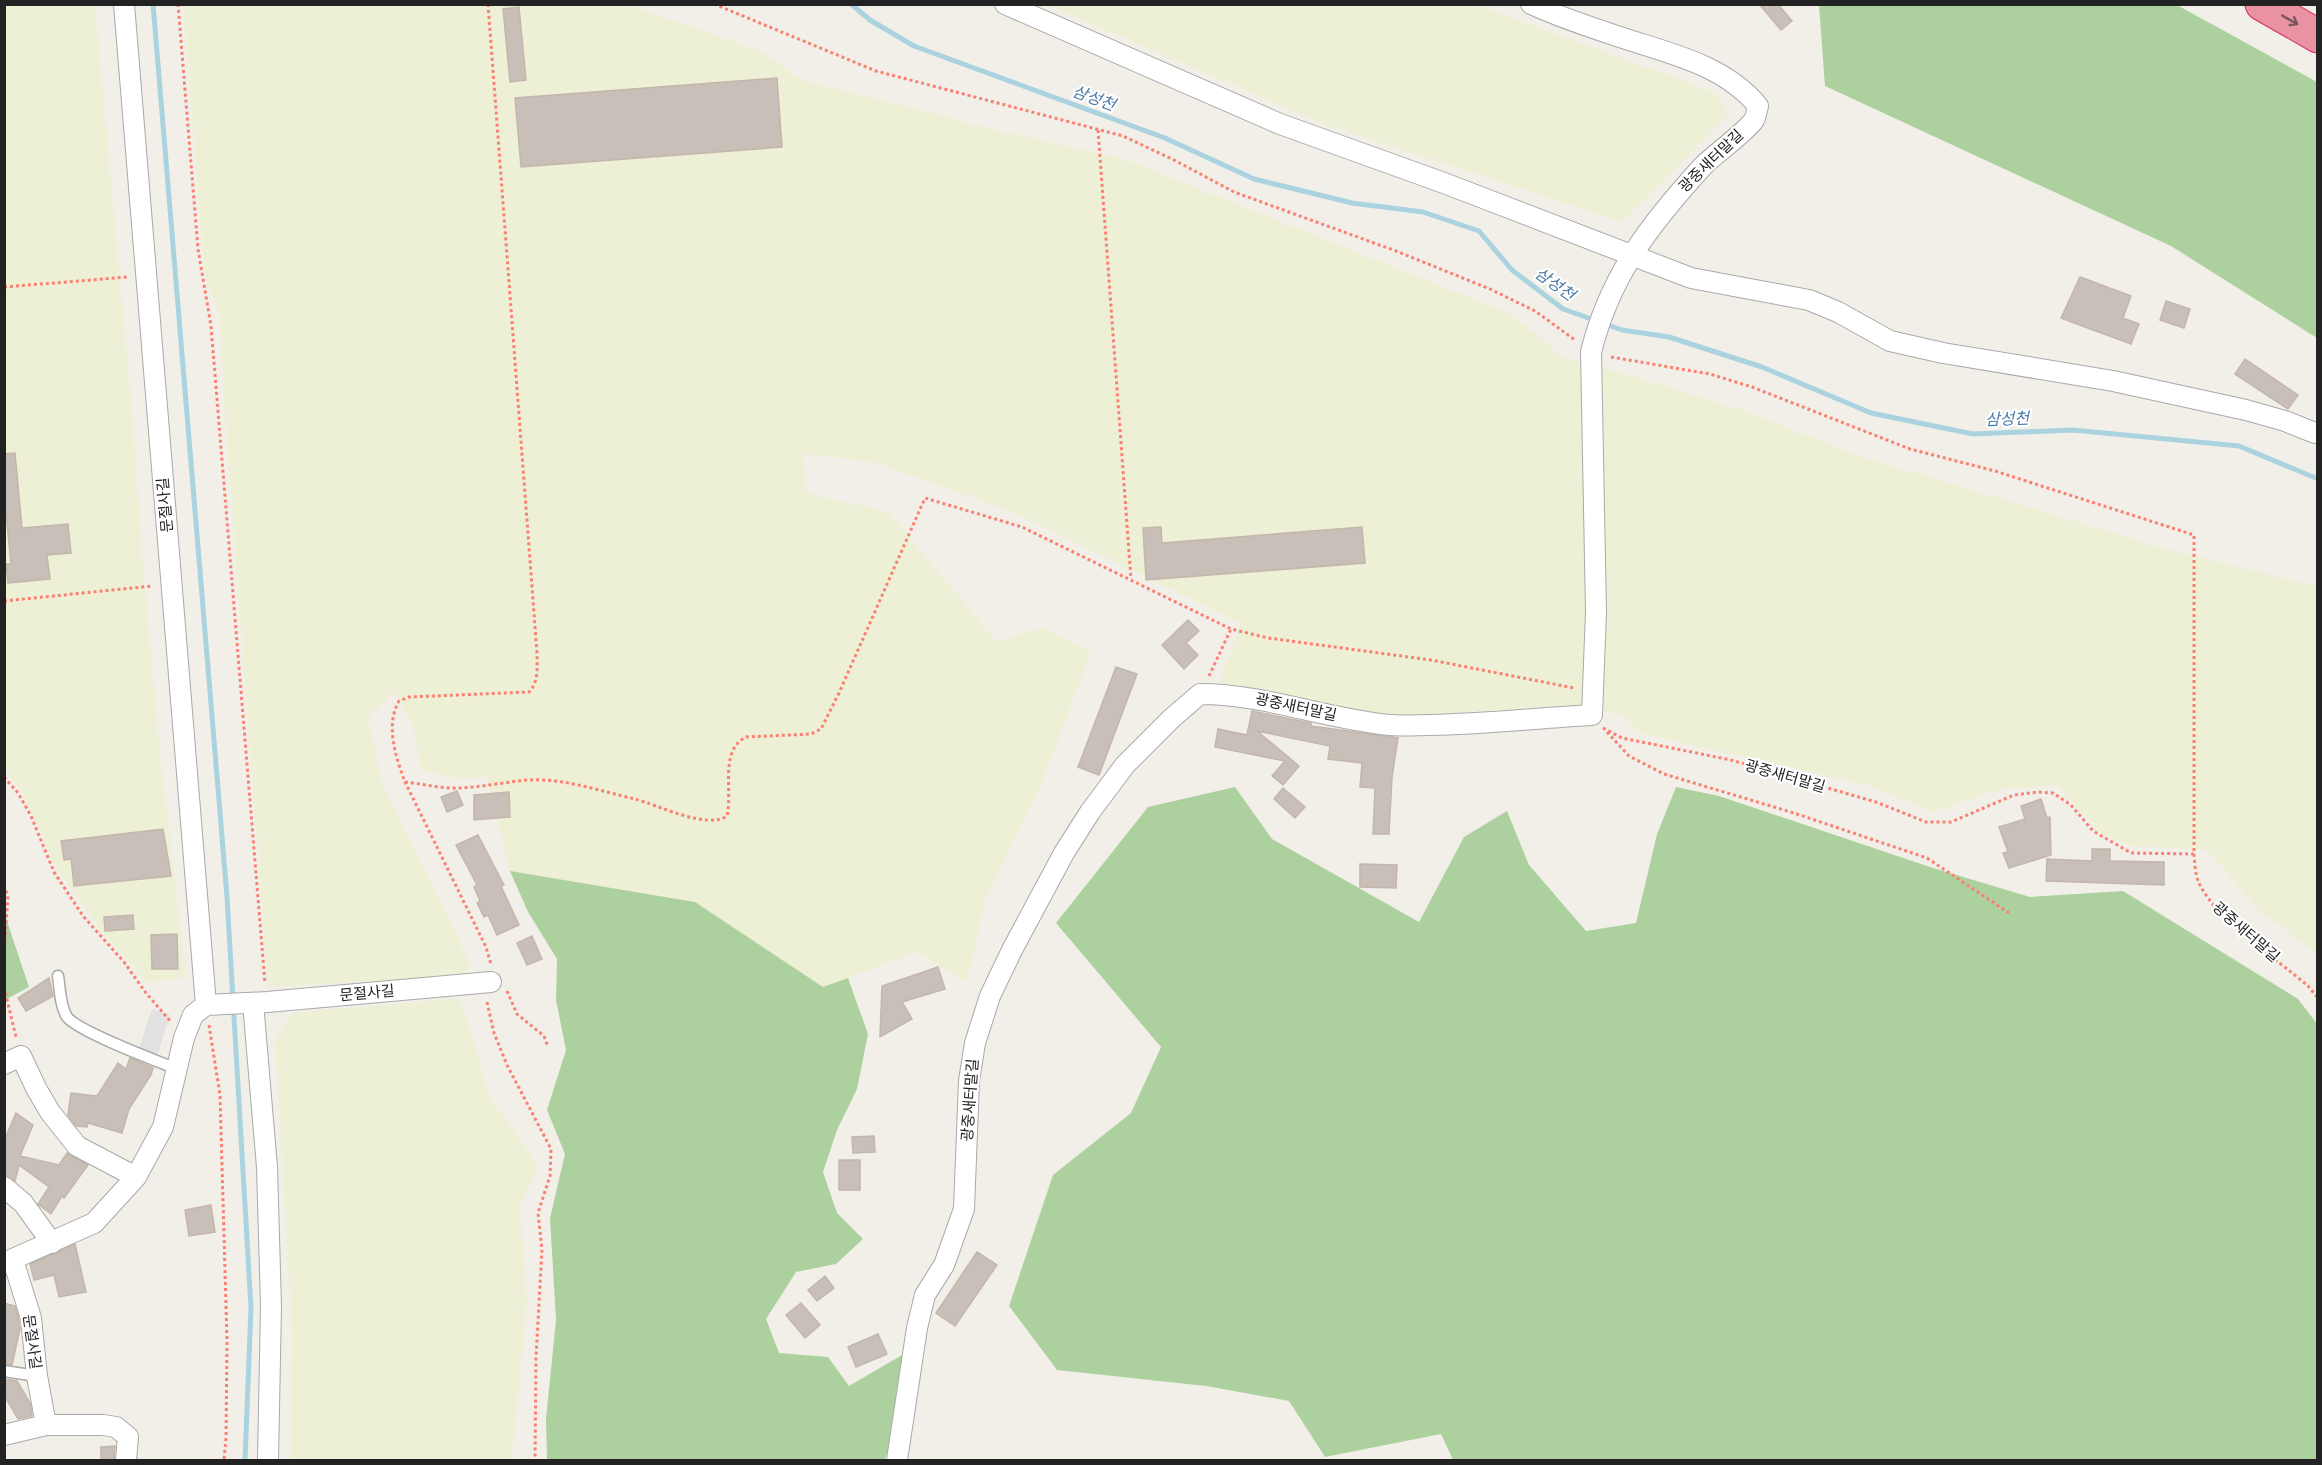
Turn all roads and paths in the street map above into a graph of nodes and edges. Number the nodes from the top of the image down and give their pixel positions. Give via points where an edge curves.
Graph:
1 (124, 4) edge
2 (178, 4) edge
3 (488, 4) edge
4 (714, 4) edge
5 (1005, 4) edge
6 (1531, 4) edge
7 (2262, 4) edge
8 (2318, 36) edge
9 (1098, 130) junction
10 (1625, 265) junction
11 (145, 276) junction
12 (4, 287) edge
13 (1593, 344) junction
14 (2315, 434) dead end
15 (1131, 579) junction
16 (172, 584) junction
17 (4, 601) edge
18 (1231, 629) junction
19 (1594, 692) junction
20 (1200, 694) junction
21 (1598, 722) junction
22 (4, 777) edge
23 (405, 782) junction
24 (2194, 854) junction
25 (4, 885) edge
26 (2009, 913) dead end
27 (4, 953) edge
28 (58, 976) dead end
29 (492, 979) junction
30 (4, 987) edge
31 (2318, 998) edge
32 (254, 1003) junction
33 (211, 1005) junction
34 (184, 1038) junction
35 (548, 1047) dead end
36 (13, 1060) edge
37 (177, 1069) junction
38 (136, 1177) junction
39 (4, 1187) edge
40 (52, 1243) junction
41 (9, 1261) edge
42 (4, 1371) edge
43 (37, 1376) junction
44 (46, 1425) junction
45 (4, 1436) edge
46 (126, 1461) edge
47 (224, 1461) edge
48 (268, 1461) edge
49 (535, 1461) edge
50 (897, 1461) edge

1 - 11 street, 문절사길
2 - 32 path via 198,249 211,326
3 - 23 path via 537,677 529,692 399,700 393,734
4 - 9 path via 876,71
5 - 10 street via 1280,124 1444,183
6 - 10 street, 광중새터말길 via 1684,57 1745,90 1758,106 1754,120 1675,197
7 -> 8 highway
9 - 13 path via 1123,136 1234,192 1490,289
9 - 15 path
10 - 13 street
10 - 14 street via 1809,300 1890,341 2113,381 2246,410
11 - 12 path
11 - 16 street, 문절사길
13 - 19 street
13 - 24 path, 광중새터말길 via 1752,387 1910,449 1995,471 2194,535
15 - 18 path
15 - 23 path via 1022,527 925,498 821,729 811,734 746,737 738,742 729,764 730,804 722,819 693,818 654,804 567,783 528,780 457,789
16 - 17 path
16 - 33 street, 문절사길
18 - 19 path via 1268,638 1431,660
18 - 20 path
19 - 21 street
20 - 21 street, 광중새터말길 via 1256,698 1391,725
20 - 50 street, 광중새터말길 via 1125,765 1090,812 1059,862 990,996 975,1043 969,1081 964,1209 944,1265 925,1295
21 - 24 path, 광중새터말길 via 1622,738 1731,760 1876,802 1926,822 1950,822 2014,795 2053,793 2071,805 2093,831 2131,853
21 - 26 path via 1629,756 1665,774 1927,858
22 - 34 path via 31,816 54,872 82,916
23 - 29 path via 486,947
24 - 31 path, 광중새터말길 via 2198,883 2207,898
25 - 27 path via 8,896
28 - 37 lane via 68,1018 115,1044
29 - 32 street, 문절사길
29 - 35 path via 510,994 518,1014 544,1036
29 - 49 path via 487,1005 494,1034 551,1149 550,1176 538,1213 542,1249
30 - 36 path
32 - 33 street, 문절사길
32 - 48 street via 267,1167 271,1305
33 - 34 street, 문절사길 via 193,1015
33 - 47 path via 221,1106 227,1341
34 - 37 street, 문절사길
36 - 38 street via 77,1146
37 - 38 street, 문절사길 via 163,1127
38 - 40 street, 문절사길 via 94,1223
39 - 40 street via 23,1203
40 - 41 street, 문절사길
41 - 43 street, 문절사길 via 31,1318
42 - 43 lane
43 - 44 street, 문절사길
44 - 45 street
44 - 46 street via 116,1427 128,1437

